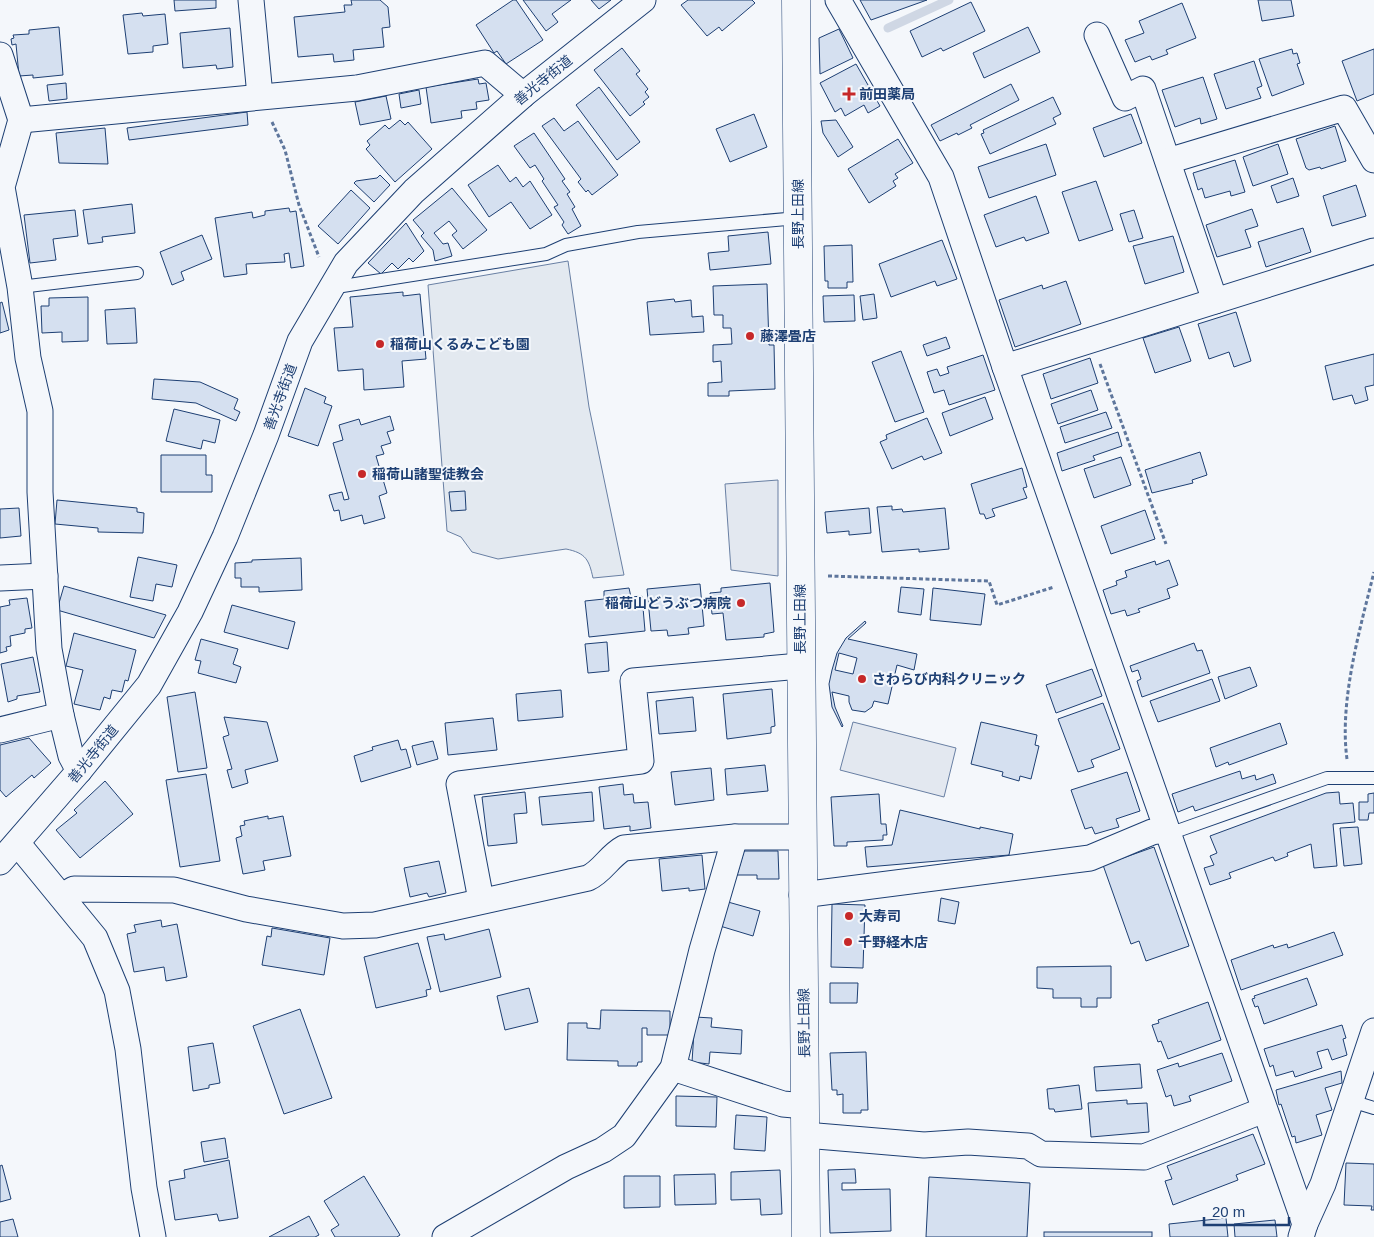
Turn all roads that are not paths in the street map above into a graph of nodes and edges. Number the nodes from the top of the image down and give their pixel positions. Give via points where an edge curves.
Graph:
1 (251, 0) edge
2 (643, 0) edge
3 (796, 0) edge
4 (838, 0) edge
5 (1097, 35) dead end
6 (0, 55) edge
7 (522, 95) junction
8 (260, 96) junction
9 (21, 120) junction
10 (1374, 160) edge
11 (1168, 161) junction
12 (1, 188) edge
13 (798, 218) junction
14 (1374, 251) edge
15 (136, 273) dead end
16 (20, 287) junction
17 (330, 288) junction
18 (1215, 301) junction
19 (1005, 368) junction
20 (45, 576) junction
21 (0, 578) edge
22 (800, 666) junction
23 (61, 715) junction
24 (0, 730) edge
25 (79, 772) junction
26 (1374, 778) edge
27 (1166, 830) junction
28 (735, 837) junction
29 (802, 837) junction
30 (18, 844) junction
31 (0, 862) edge
32 (802, 895) junction
33 (62, 896) junction
34 (482, 900) junction
35 (1374, 1031) edge
36 (672, 1068) junction
37 (1351, 1101) junction
38 (804, 1106) junction
39 (1374, 1108) edge
40 (1264, 1110) junction
41 (805, 1135) junction
42 (1303, 1230) edge
43 (153, 1237) edge
44 (446, 1237) edge
45 (806, 1237) edge

1 - 8 street
2 - 7 street, 善光寺街道
3 - 13 main road, 長野上田線
4 - 19 street via 941,177
5 - 11 street via 1126,98 1144,90
6 - 9 street
7 - 8 street via 485,63 357,88
7 - 17 street, 善光寺街道 via 414,191 346,263
8 - 9 street
9 - 12 street
10 - 11 street via 1344,108
11 - 18 street
12 - 16 street
13 - 17 lane via 638,232 566,245 546,254
13 - 22 main road, 長野上田線
14 - 18 street
15 - 16 lane
16 - 20 street via 28,358 40,411
17 - 25 street, 善光寺街道 via 300,341 251,472 190,612 149,685
18 - 19 street
19 - 27 street
20 - 21 street
20 - 23 street via 49,649
22 - 29 main road, 長野上田線
22 - 34 street via 633,681 642,761 459,784
23 - 24 street
23 - 25 street
25 - 30 street, 善光寺街道
26 - 27 lane via 1327,778 1180,830
27 - 32 street via 1152,832 1090,858
27 - 40 street
28 - 29 street
28 - 34 street via 624,848 613,853 598,874 588,878
28 - 36 street
29 - 32 main road, 長野上田線
30 - 31 street, 善光寺街道
30 - 33 street
32 - 38 main road, 長野上田線
33 - 34 street via 74,889 174,890 246,909 343,926 375,925
33 - 43 street via 95,938 117,991
35 - 37 street
36 - 38 street via 783,1104
36 - 44 street via 624,1136
37 - 39 lane
37 - 42 street via 1323,1184
38 - 41 main road, 長野上田線
40 - 41 street via 1144,1157 1041,1154 1028,1146 968,1142 924,1145
40 - 42 street
41 - 45 main road, 長野上田線

